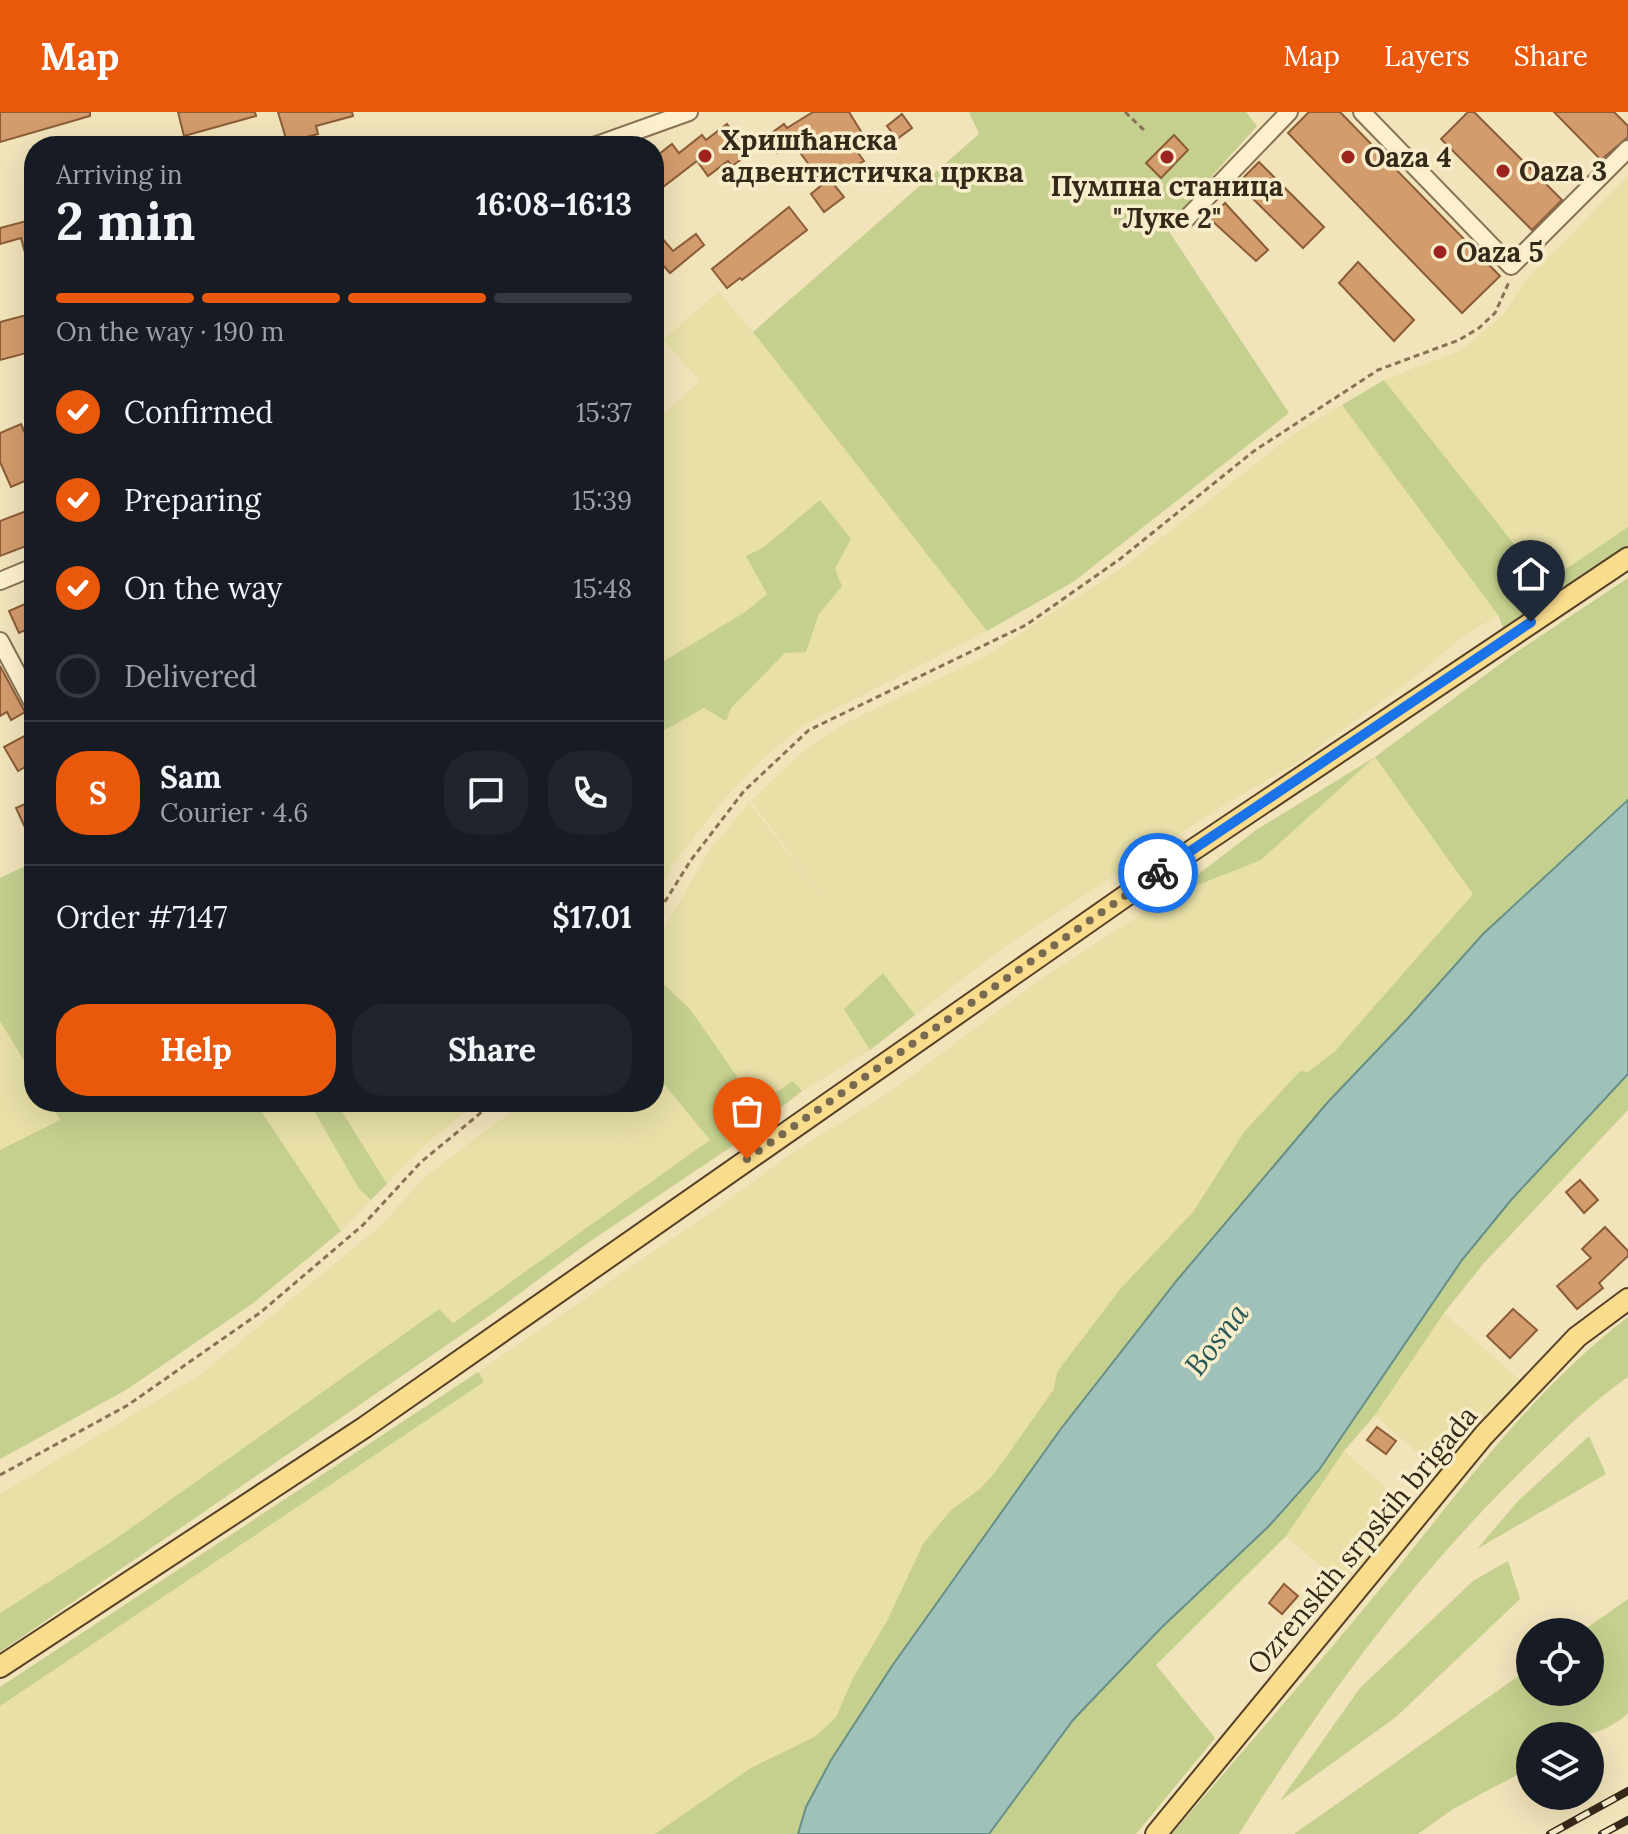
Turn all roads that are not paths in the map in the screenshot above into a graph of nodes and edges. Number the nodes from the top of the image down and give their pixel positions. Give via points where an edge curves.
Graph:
1 (689, 112) edge
2 (1289, 112) edge
3 (1362, 112) edge
4 (643, 119) edge
5 (612, 136) edge
6 (1628, 149) edge
7 (1186, 219) dead end
8 (1628, 558) edge
9 (24, 571) edge
10 (0, 581) edge
11 (0, 641) edge
12 (24, 686) edge
13 (1628, 1299) edge
14 (0, 1667) edge
15 (1156, 1834) edge

1 - 4 street
2 - 7 street
3 - 6 street via 1511,266
4 - 5 street
8 - 14 main road via 1157,874 365,1427
9 - 10 street
11 - 12 street
13 - 15 main road, Ozrenskih srpskih brigada via 1577,1337 1484,1435

